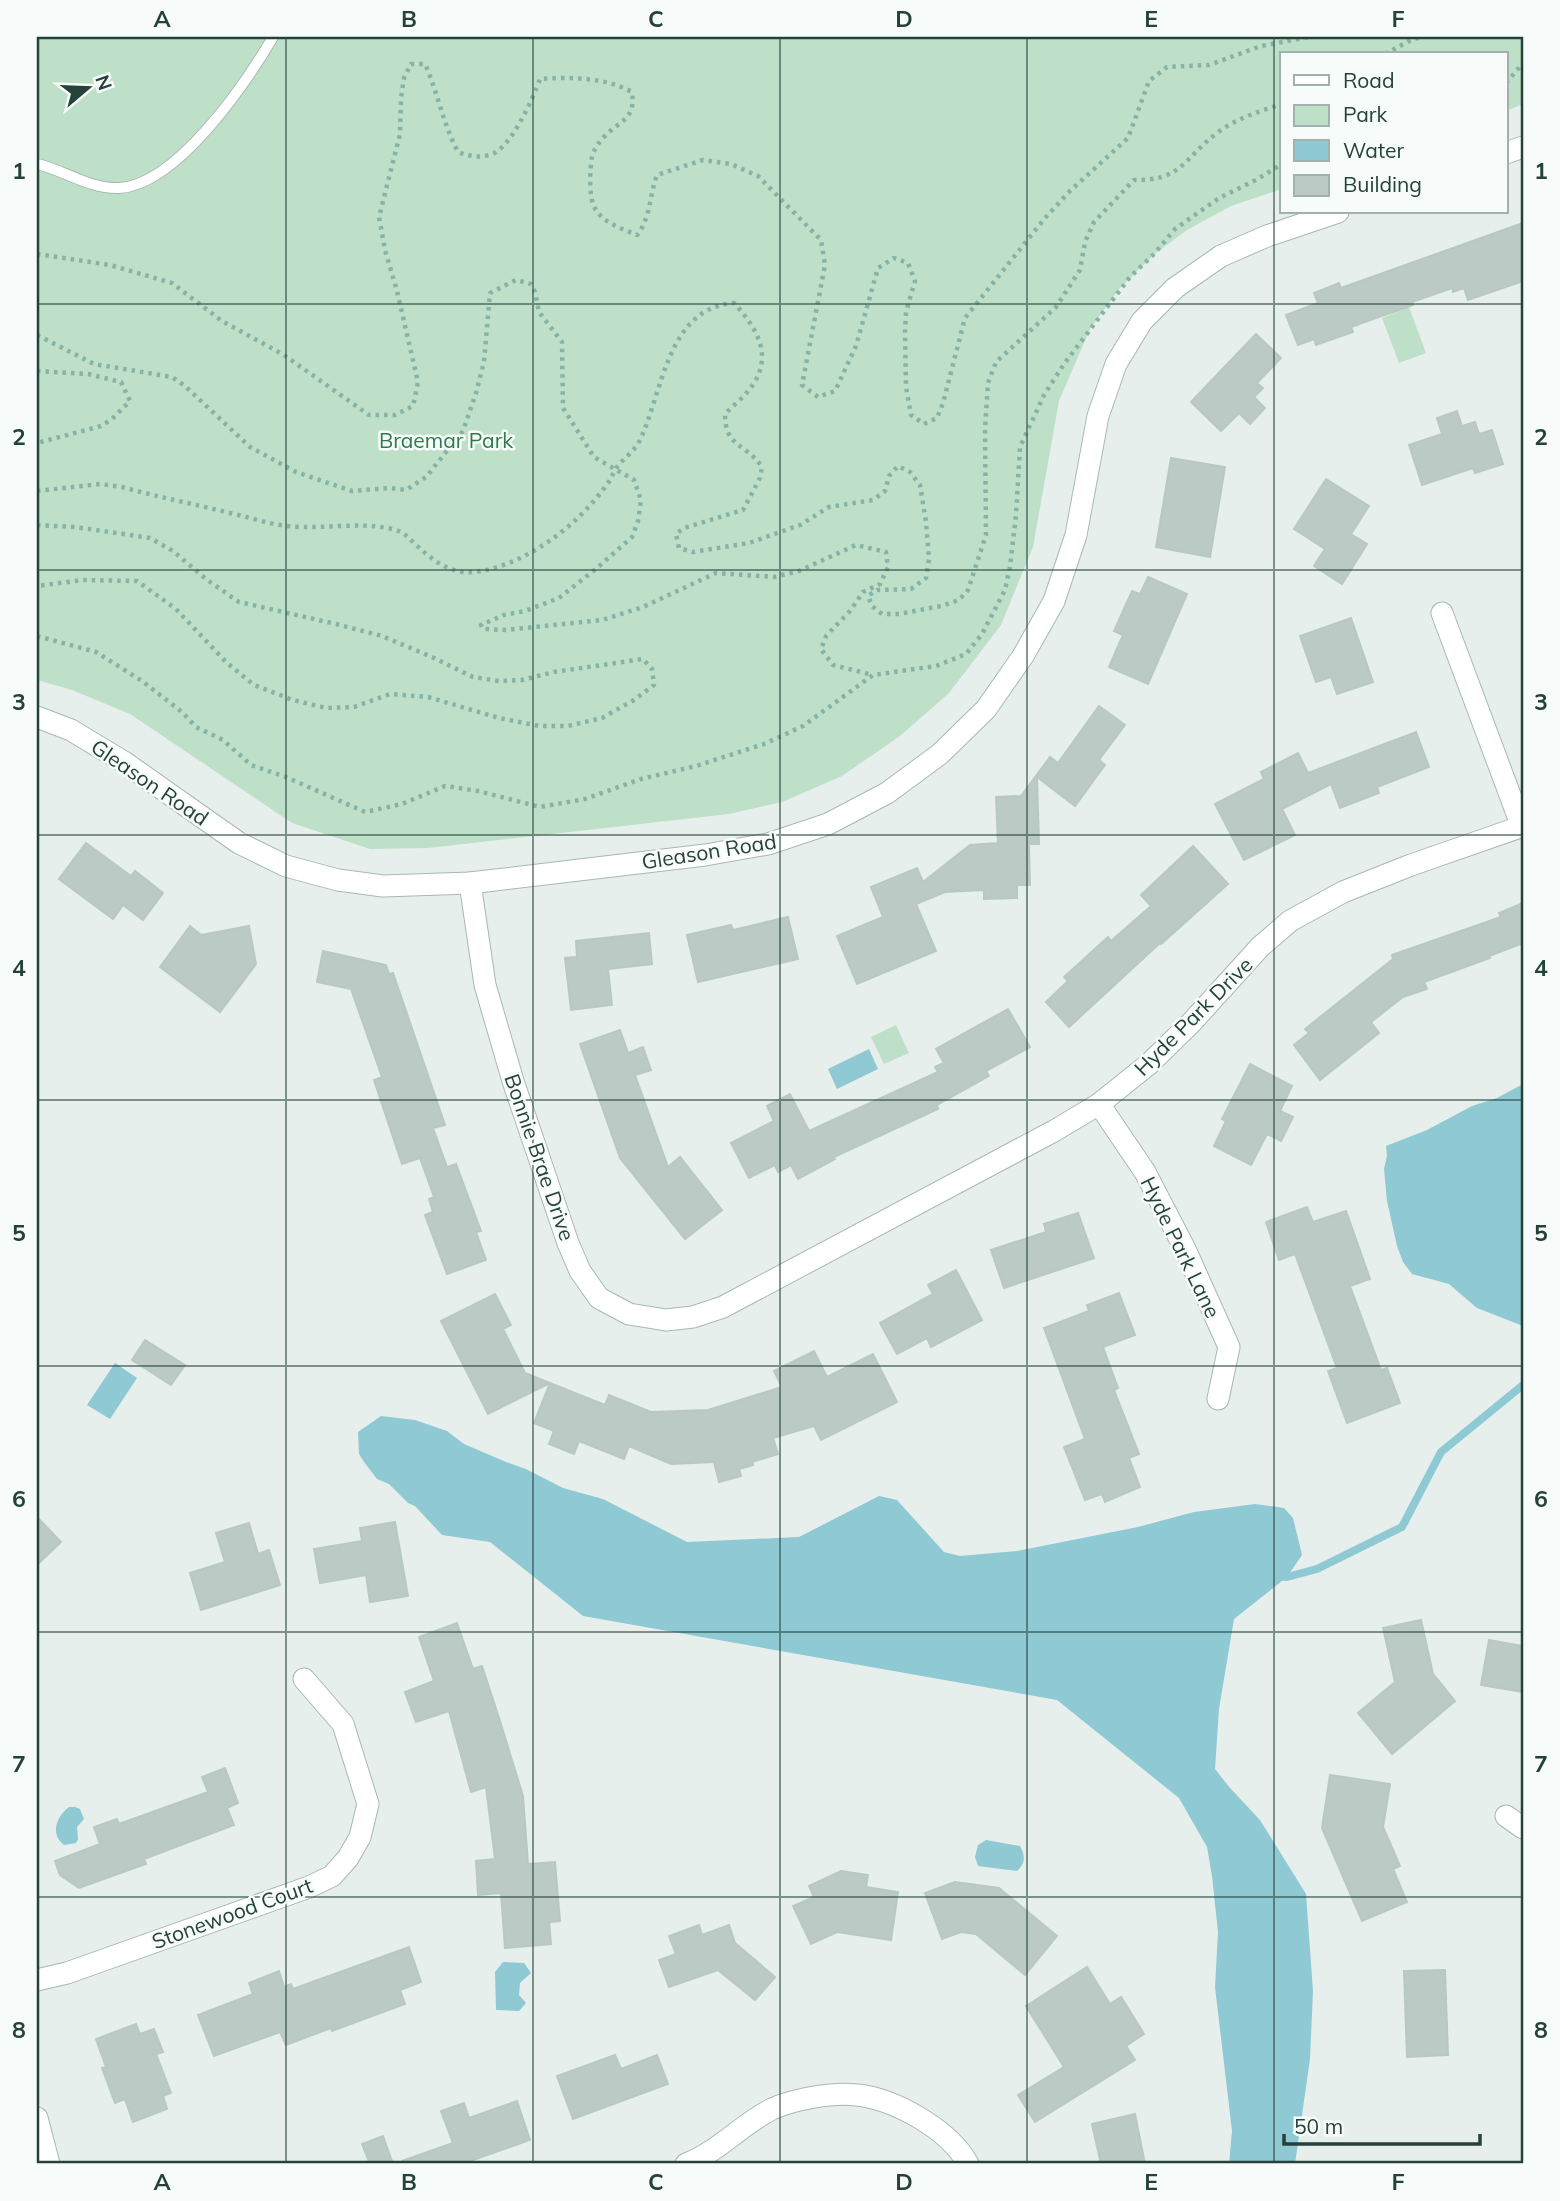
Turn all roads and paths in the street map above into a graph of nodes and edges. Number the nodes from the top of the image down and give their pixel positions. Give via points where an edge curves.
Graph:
1 (273, 37) edge
2 (1309, 37) edge
3 (1422, 37) edge
4 (1389, 52) edge
5 (1523, 63) edge
6 (1508, 81) edge
7 (1280, 105) edge
8 (37, 164) edge
9 (1280, 165) edge
10 (1332, 214) edge
11 (37, 254) edge
12 (37, 335) edge
13 (37, 372) edge
14 (37, 443) edge
15 (615, 469) junction
16 (37, 491) edge
17 (37, 525) edge
18 (37, 586) edge
19 (1442, 613) dead end
20 (37, 636) edge
21 (873, 675) junction
22 (37, 717) edge
23 (1522, 827) edge
24 (470, 883) junction
25 (1099, 1104) junction
26 (723, 1307) joint
27 (1218, 1399) dead end
28 (304, 1679) dead end
29 (37, 1980) edge
30 (37, 2118) edge
31 (49, 2164) edge
32 (686, 2164) edge
33 (968, 2164) edge

1 - 8 lane via 217,118 173,162 144,182 104,187
2 - 11 path via 1261,46 1209,65 1167,67 1149,81 1128,138 1045,218 965,318 943,403 937,418 924,424 911,415 906,387 906,312 915,281 908,263 894,258 878,268 856,346 835,391 818,397 802,385 825,265 821,240 758,176 731,164 704,160 657,175 646,224 637,235 611,224 595,209 590,187 592,153 625,121 634,105 632,92 620,85 541,79 510,138 493,154 473,157 458,152 454,145 425,64 411,64 404,78 400,134 379,217 418,382 413,406 395,415 369,415 284,355 222,321 172,283 110,265
3 - 4 path
5 - 6 path
7 - 15 path via 1218,132 1175,173 1134,180 1094,222 1080,270 1056,307 996,362 988,383 986,417 986,536 968,590 959,600 899,614 882,614 872,606 868,596 877,590 911,589 926,578 929,559 920,485 898,466 885,491 873,500 830,507 800,525 749,543 693,552 679,548 676,534 684,528 743,510 760,478 762,467 755,456 732,441 725,428 725,414 753,386 763,361 761,342 734,303 719,304 702,313 683,331 638,444
9 - 21 path via 1219,198 1175,229 1130,277 1044,395 1020,447 1005,590 982,634 966,654 936,666
10 - 24 street, Gleason Road via 1220,256 1175,288 1142,321 1116,364 1098,416 1076,536 1054,601 1024,656 986,709 940,754 887,793 828,824 768,844
12 - 15 path via 94,364 172,377 250,447 296,472 352,491 406,490 426,477 463,431 484,362 490,293 516,280 531,284 539,312 562,342 563,408 594,457
13 - 14 path via 88,374 121,382 130,401 101,426
15 - 16 path via 583,513 542,545 518,560 471,572 448,570 400,530 287,526 100,484
15 - 21 path via 634,480 641,500 632,537 559,598 505,615 481,625 483,629 602,620 643,607 716,573 774,577 856,545 886,552 888,567 880,584 863,592 826,636 821,649 833,665
17 - 18 path via 150,538 239,602 382,636 473,677 522,680 643,659 652,669 654,685 602,718 568,726 539,726 428,697 390,694 354,707 326,708 254,685 176,609 136,581 83,580
19 - 23 street
20 - 21 path via 96,652 142,681 196,727 223,740 251,765 365,812 402,804 445,786 540,807 585,799 764,744 803,726
22 - 24 street, Gleason Road via 71,730 239,843 286,866 383,886
23 - 25 street, Hyde Park Drive via 1343,892 1290,921 1149,1064
24 - 26 street, Bonnie Brae Drive via 485,985 580,1271 599,1298 629,1314 666,1320
25 - 26 street, Hyde Park Drive
25 - 27 street, Hyde Park Lane via 1145,1172 1229,1347
28 - 29 street, Stonewood Court via 343,1724 368,1804 360,1836 348,1858 332,1876 309,1887
30 - 31 street
32 - 33 street via 774,2108 814,2097 857,2095 898,2106 935,2128

